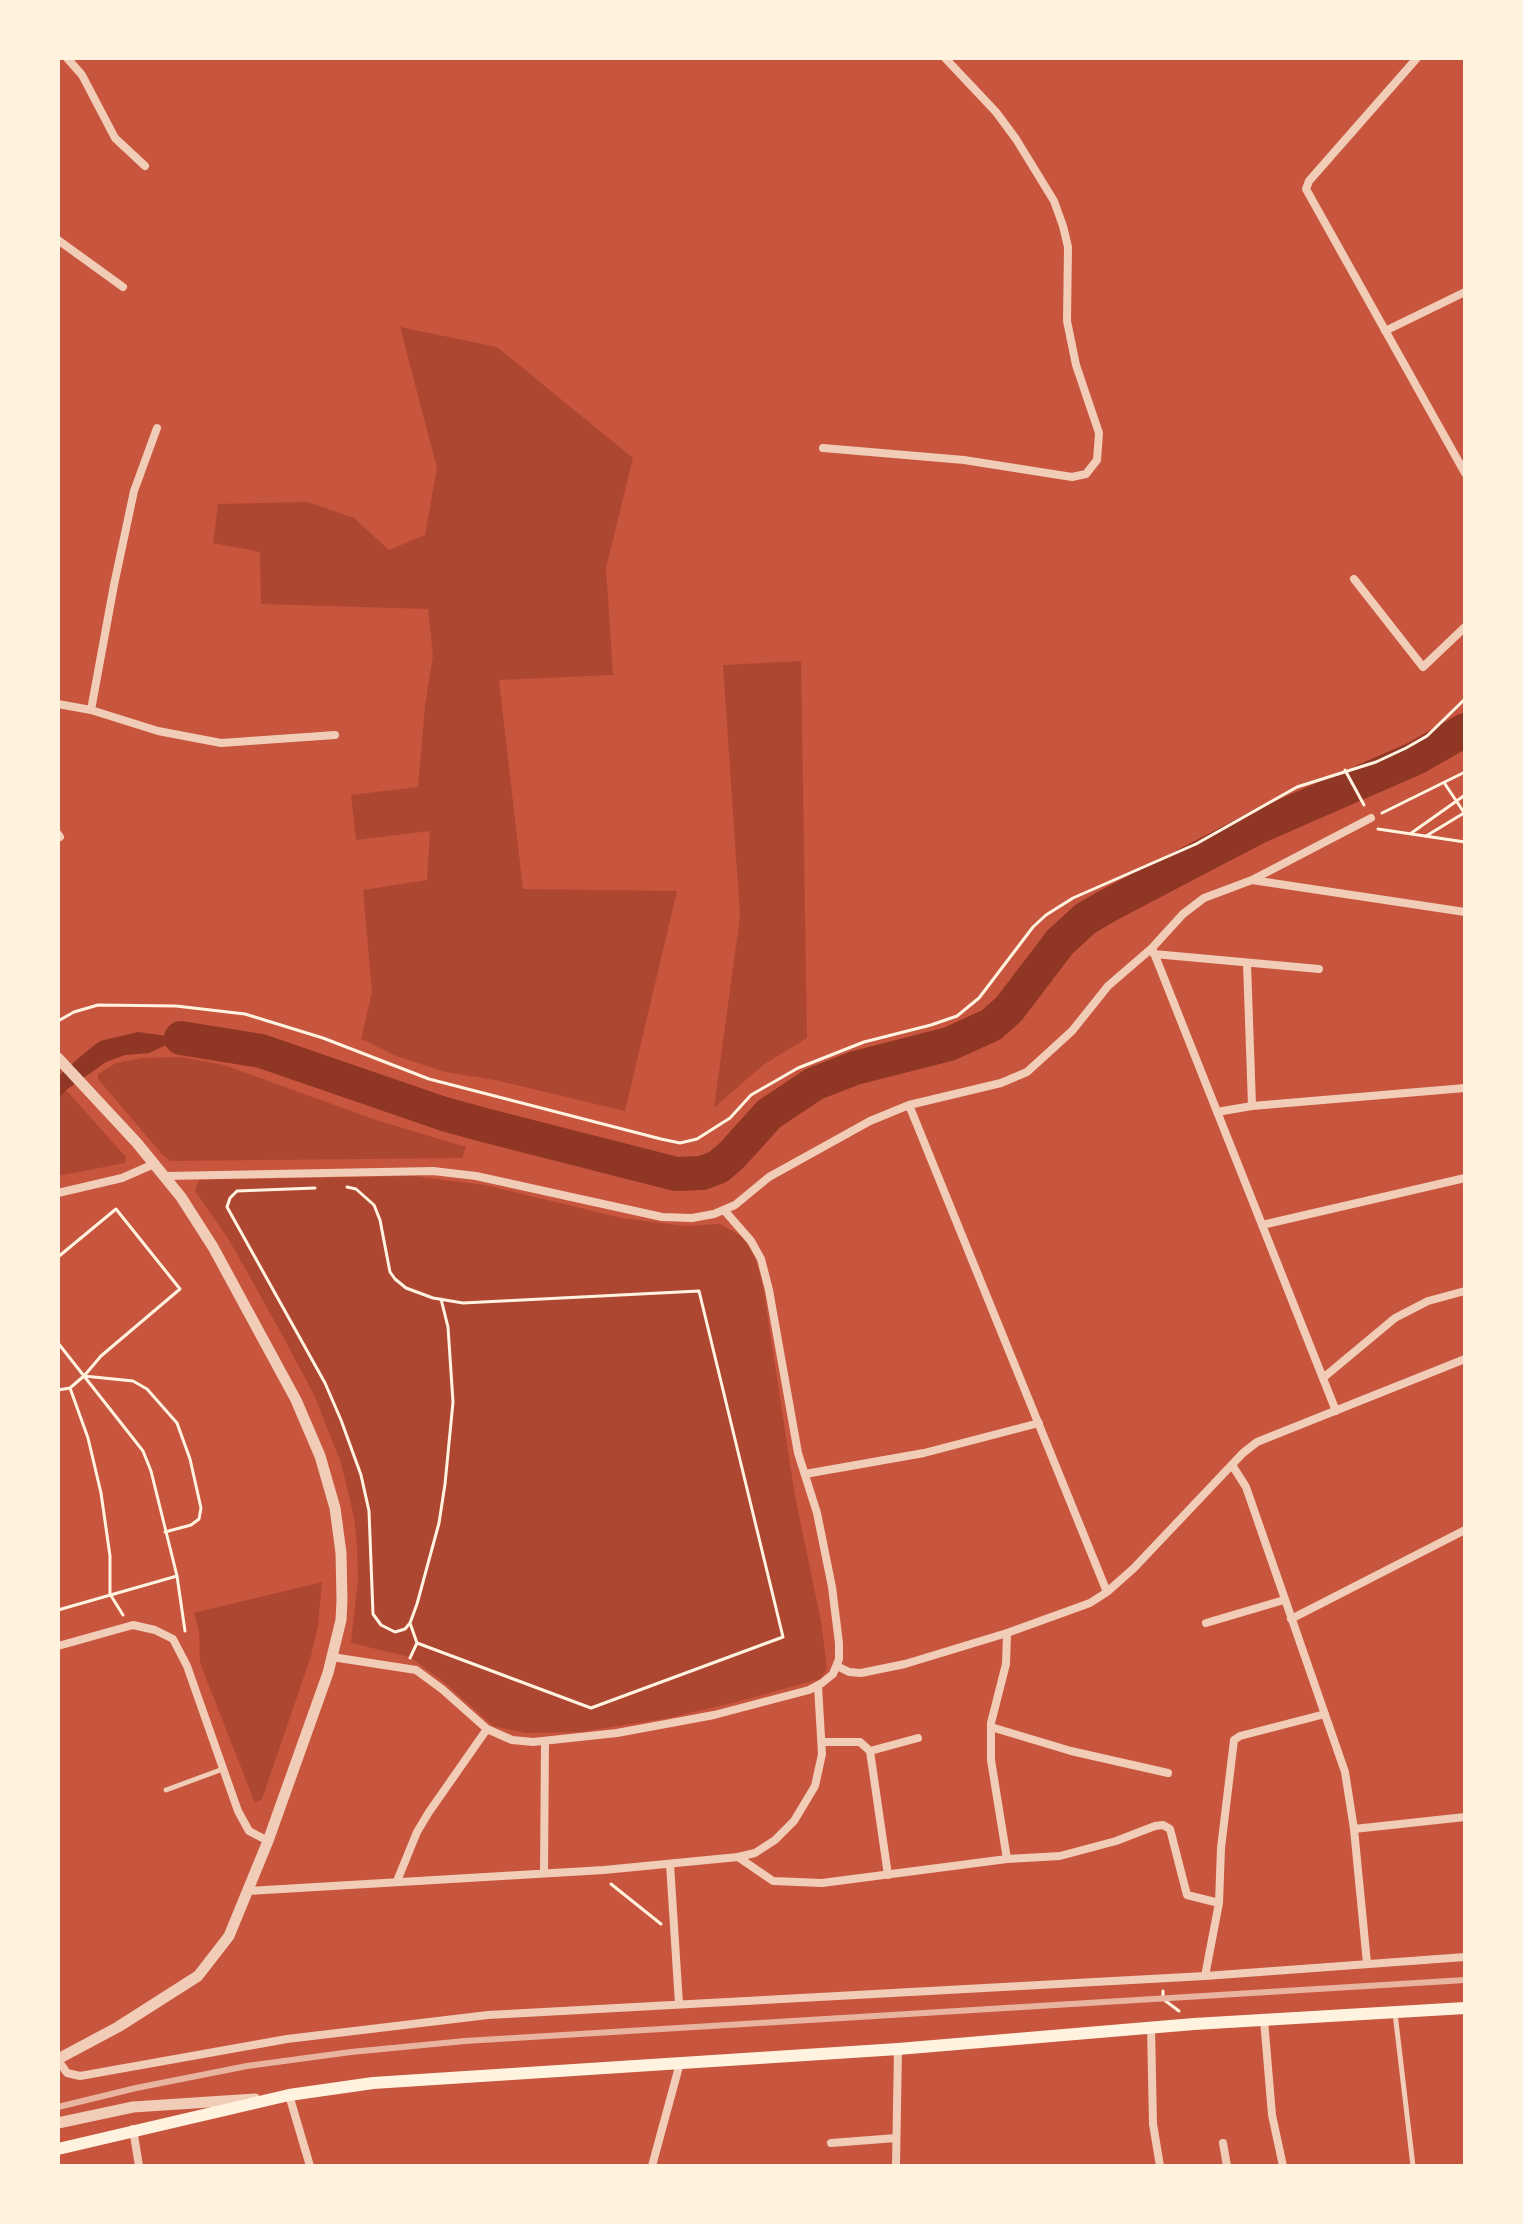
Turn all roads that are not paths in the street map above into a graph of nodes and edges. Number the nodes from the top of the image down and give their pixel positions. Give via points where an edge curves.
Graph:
1 (67, 58) edge
2 (945, 58) edge
3 (1417, 58) edge
4 (145, 166) dead end
5 (58, 240) edge
6 (123, 287) dead end
7 (1465, 292) edge
8 (1385, 331) junction
9 (157, 428) dead end
10 (823, 448) dead end
11 (1465, 473) edge
12 (1354, 579) dead end
13 (1465, 627) edge
14 (58, 704) edge
15 (91, 710) junction
16 (335, 735) dead end
17 (1371, 818) road end
18 (1252, 880) junction
19 (1465, 912) edge
20 (1153, 951) junction
21 (1247, 963) junction
22 (1319, 969) dead end
23 (58, 1058) edge
24 (1465, 1088) edge
25 (909, 1105) junction
26 (1252, 1106) junction
27 (1217, 1112) junction
28 (154, 1164) junction
29 (165, 1176) junction
30 (1465, 1178) edge
31 (58, 1193) edge
32 (724, 1210) junction
33 (1262, 1225) junction
34 (1465, 1291) edge
35 (1465, 1359) edge
36 (1323, 1378) junction
37 (1336, 1411) junction
38 (1039, 1423) junction
39 (1232, 1465) junction
40 (805, 1474) junction
41 (1465, 1530) edge
42 (1107, 1592) junction
43 (1284, 1600) junction
44 (1291, 1619) junction
45 (1206, 1623) dead end
46 (1007, 1633) junction
47 (58, 1646) edge
48 (332, 1657) junction
49 (837, 1666) junction
50 (818, 1686) junction
51 (1325, 1714) junction
52 (991, 1727) junction
53 (487, 1729) junction
54 (918, 1738) dead end
55 (545, 1741) junction
56 (822, 1742) junction
57 (870, 1751) junction
58 (223, 1769) junction
59 (1168, 1773) dead end
60 (166, 1790) dead end
61 (1465, 1817) edge
62 (1354, 1829) junction
63 (268, 1841) junction
64 (738, 1857) junction
65 (1007, 1859) junction
66 (670, 1864) junction
67 (544, 1873) junction
68 (888, 1875) junction
69 (397, 1881) junction
70 (248, 1891) junction
71 (1219, 1903) junction
72 (1465, 1957) edge
73 (1367, 1963) junction
74 (1205, 1976) junction
75 (679, 2004) junction
76 (1465, 2008) edge
77 (1395, 2012) junction
78 (1264, 2020) junction
79 (1151, 2027) junction
80 (898, 2049) junction
81 (58, 2060) edge
82 (680, 2063) junction
83 (282, 2096) junction
84 (58, 2123) edge
85 (133, 2129) junction
86 (896, 2138) junction
87 (831, 2143) dead end
88 (1223, 2143) dead end
89 (58, 2149) edge
90 (139, 2166) edge
91 (310, 2166) edge
92 (652, 2166) edge
93 (896, 2166) edge
94 (1160, 2166) edge
95 (1227, 2166) edge
96 (1283, 2166) edge
97 (1413, 2166) edge

1 - 4 street via 82,75 115,138
2 - 10 street via 1016,139 1059,213 1068,247 1067,321 1099,433 1097,460 1086,474 1072,477 964,460
3 - 8 street via 1306,185
5 - 6 street
7 - 8 street
8 - 11 street
9 - 15 street via 134,491
12 - 13 street via 1423,667
14 - 15 street
15 - 16 street via 221,743
17 - 18 street
18 - 19 street
18 - 20 street via 1204,898 1183,914
20 - 21 street
20 - 25 street via 1108,986 1072,1031 1027,1072
20 - 27 street
21 - 22 street
21 - 26 street
23 - 28 street
24 - 26 street
25 - 32 street via 830,1141
25 - 38 street
26 - 27 street
27 - 33 street
28 - 29 street
28 - 31 street via 122,1178
29 - 32 street via 433,1171 662,1217 692,1218
29 - 48 street via 255,1321 320,1456 341,1553 342,1600
30 - 33 street
32 - 40 street via 761,1259
33 - 36 street
34 - 36 street via 1395,1318
35 - 37 street
36 - 37 street
37 - 39 street via 1257,1442
38 - 40 street via 924,1453
38 - 42 street
39 - 42 street
39 - 43 street via 1246,1487
40 - 49 street via 832,1587
41 - 44 street
42 - 46 street via 1080,1608
43 - 44 street
43 - 45 street
44 - 51 street
46 - 49 street via 886,1668 854,1673
46 - 52 street via 1008,1655
47 - 58 street via 133,1625 165,1634 178,1647
48 - 53 street via 416,1670
48 - 63 street
49 - 50 street
50 - 55 street via 686,1722
50 - 56 street
51 - 62 street via 1345,1772
51 - 71 street via 1234,1740
52 - 59 street
52 - 65 street via 993,1786
53 - 55 street via 512,1740
53 - 69 street via 417,1832
54 - 57 street
55 - 67 street
56 - 57 street via 860,1742
56 - 64 street via 819,1775 805,1807 775,1840
57 - 68 street
58 - 60 lane
58 - 63 street via 249,1831
61 - 62 street
62 - 73 street
63 - 70 street
64 - 66 street
64 - 68 street via 780,1883
65 - 68 street
65 - 71 street via 1079,1852 1163,1825 1170,1829 1187,1895
66 - 67 street
66 - 75 street
67 - 69 street
69 - 70 street
70 - 81 street via 229,1936 198,1976
71 - 74 street
72 - 73 street
73 - 74 street
74 - 75 street
75 - 81 street via 488,2015 341,2032 92,2075 73,2076
76 - 77 main road
77 - 78 main road
77 - 97 lane
78 - 79 main road
78 - 96 street via 1272,2115
79 - 80 main road
79 - 94 street via 1153,2124
80 - 82 main road
80 - 86 street
82 - 83 main road via 403,2080
82 - 92 street
83 - 84 street via 133,2107
83 - 85 main road
83 - 91 street
85 - 89 main road
85 - 90 street
86 - 87 street
86 - 93 street
88 - 95 street

